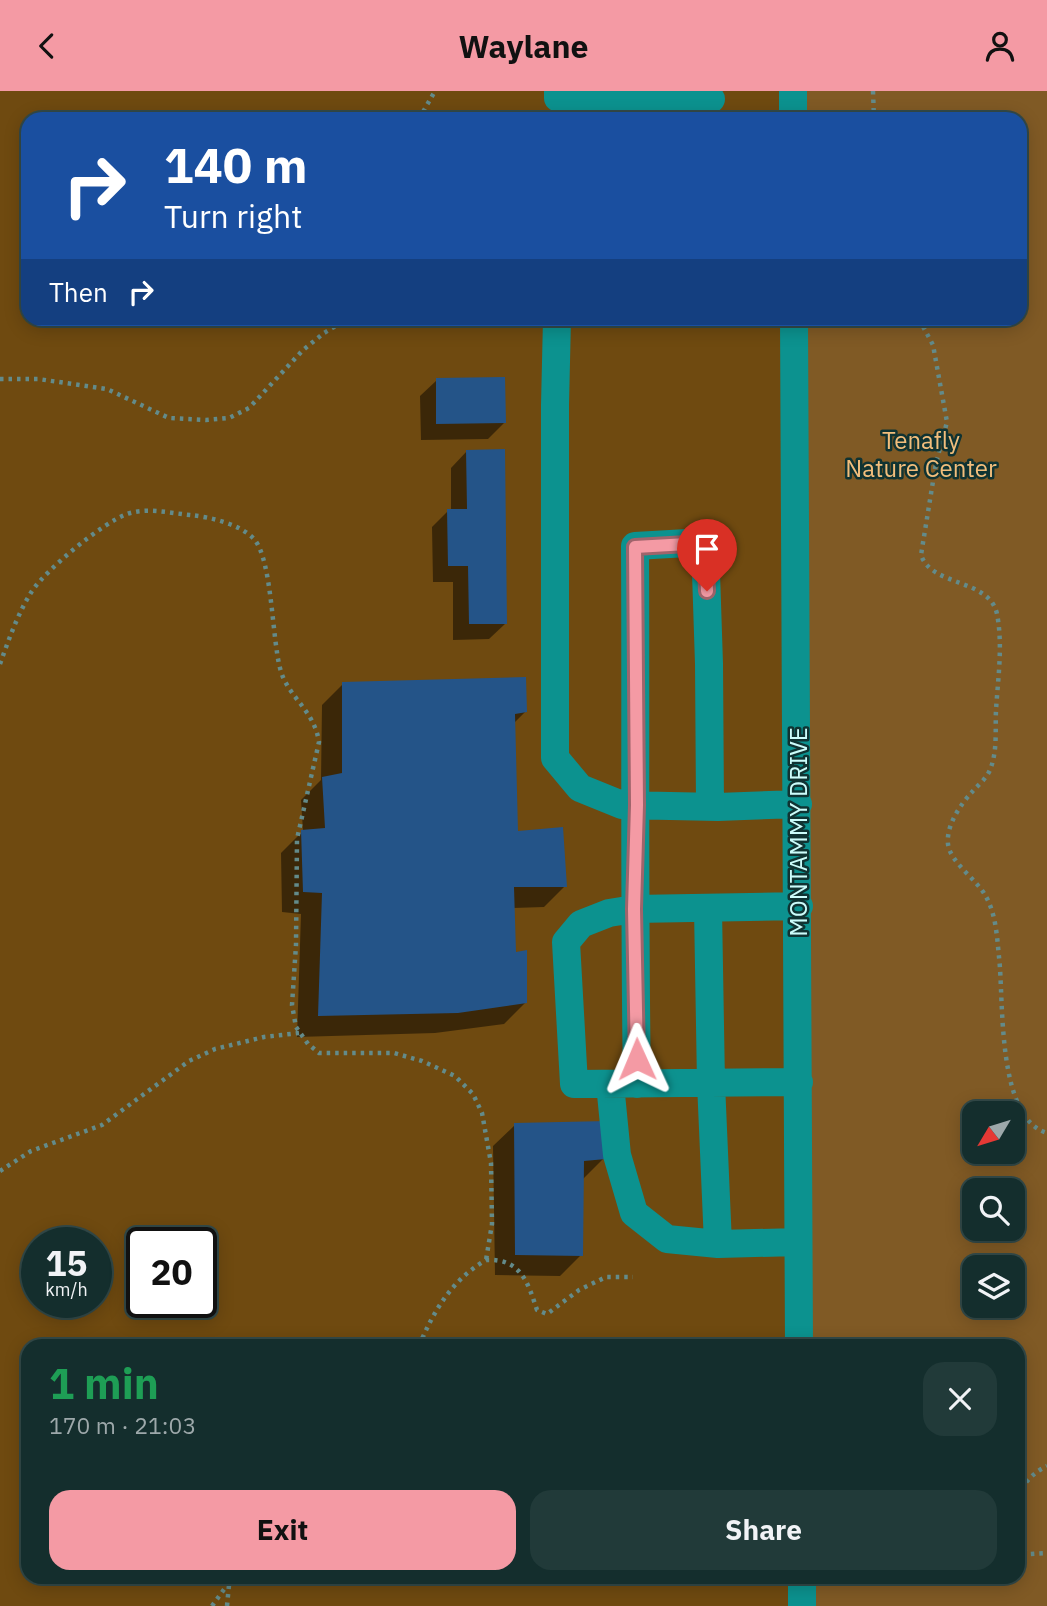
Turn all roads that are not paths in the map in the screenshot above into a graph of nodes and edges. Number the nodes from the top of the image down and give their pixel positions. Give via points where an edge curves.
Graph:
1 (558, 91) edge
2 (793, 91) edge
3 (711, 99) dead end
4 (793, 112) edge
5 (557, 326) edge
6 (794, 326) edge
7 (798, 804) junction
8 (637, 805) junction
9 (710, 806) junction
10 (799, 906) junction
11 (634, 909) junction
12 (708, 909) junction
13 (799, 1082) junction
14 (711, 1083) junction
15 (624, 1084) junction
16 (798, 1242) junction
17 (719, 1244) junction
18 (799, 1339) edge
19 (802, 1584) edge
20 (802, 1606) edge

1 - 3 street via 558,98
2 - 4 street
5 - 8 street via 555,758 580,788 622,805
6 - 7 street, MONTAMMY DRIVE
7 - 9 street
7 - 10 street, MONTAMMY DRIVE
8 - 9 street
8 - 9 street via 635,547 705,543
8 - 11 street
10 - 12 street
10 - 13 street, MONTAMMY DRIVE
11 - 12 street
11 - 15 street
11 - 15 street via 581,924 566,942 574,1084
12 - 14 street
13 - 14 street
13 - 16 street, MONTAMMY DRIVE
14 - 15 street
14 - 17 street
15 - 17 street via 617,1155 634,1213 667,1239
16 - 17 street
16 - 18 street, MONTAMMY DRIVE
19 - 20 street

